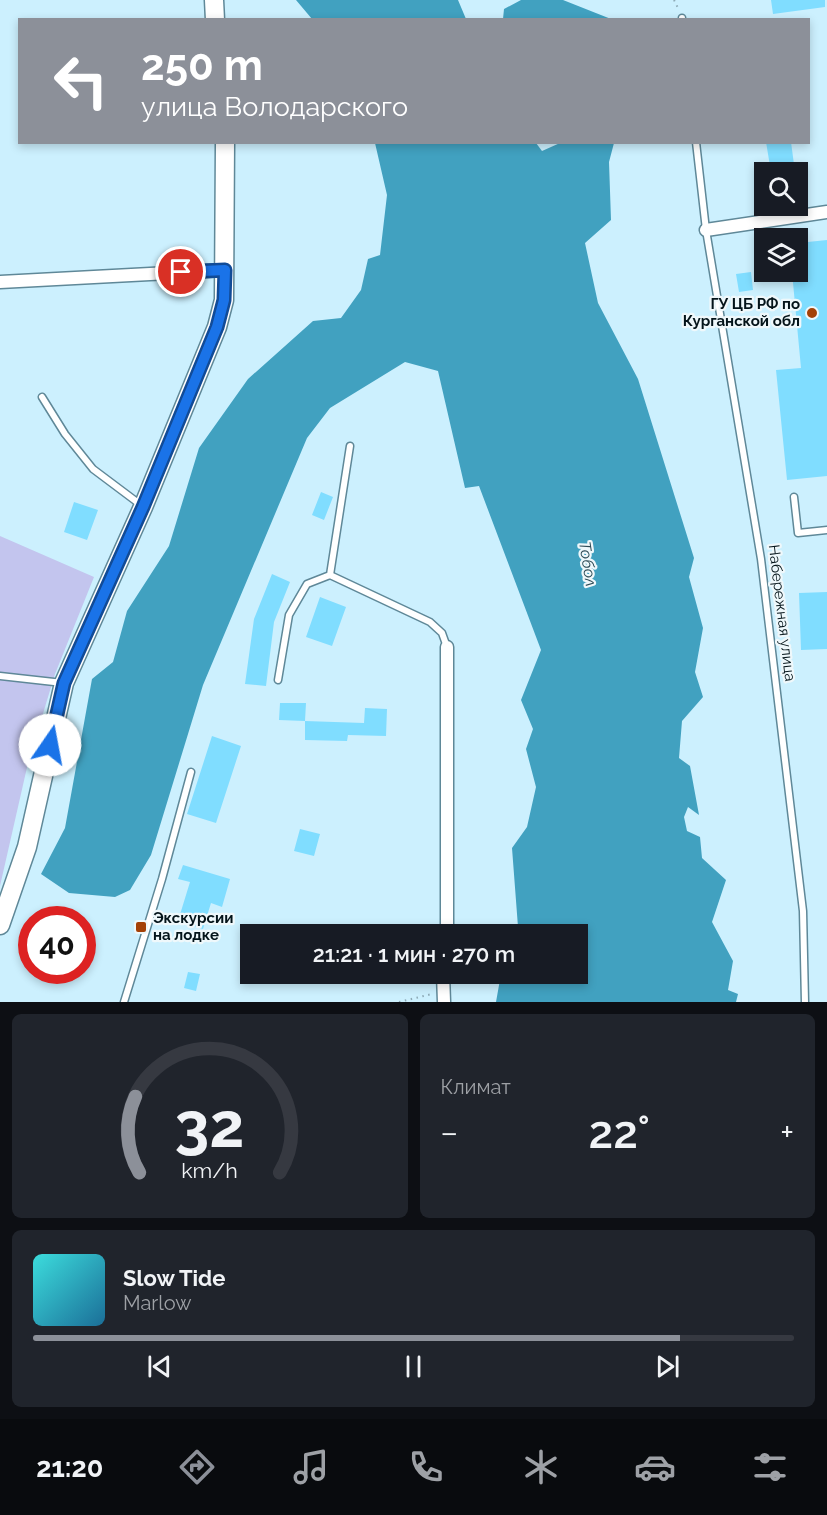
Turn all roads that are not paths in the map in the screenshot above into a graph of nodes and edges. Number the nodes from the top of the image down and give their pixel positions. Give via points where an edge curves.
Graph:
1 (214, 0) edge
2 (215, 18) edge
3 (225, 144) edge
4 (696, 144) edge
5 (827, 212) edge
6 (706, 230) junction
7 (225, 270) junction
8 (2, 279) edge
9 (42, 397) dead end
10 (350, 446) dead end
11 (794, 497) dead end
12 (143, 507) junction
13 (827, 530) edge
14 (330, 575) junction
15 (447, 647) joint
16 (0, 676) edge
17 (278, 680) dead end
18 (64, 683) junction
19 (190, 772) dead end
20 (447, 924) edge
21 (0, 925) edge
22 (124, 1002) edge
23 (805, 1002) edge

1 - 2 street
3 - 7 street
4 - 6 lane, Набережная улица
5 - 6 street
6 - 23 lane, Набережная улица via 762,571 803,911
7 - 8 street
7 - 12 street via 224,300 217,327
9 - 12 lane via 93,470
10 - 14 lane
11 - 13 lane via 798,533
12 - 18 street
14 - 15 lane via 430,622 442,633
14 - 17 lane via 308,584 289,615
15 - 20 street
16 - 18 lane
18 - 21 street via 27,847
19 - 22 lane

